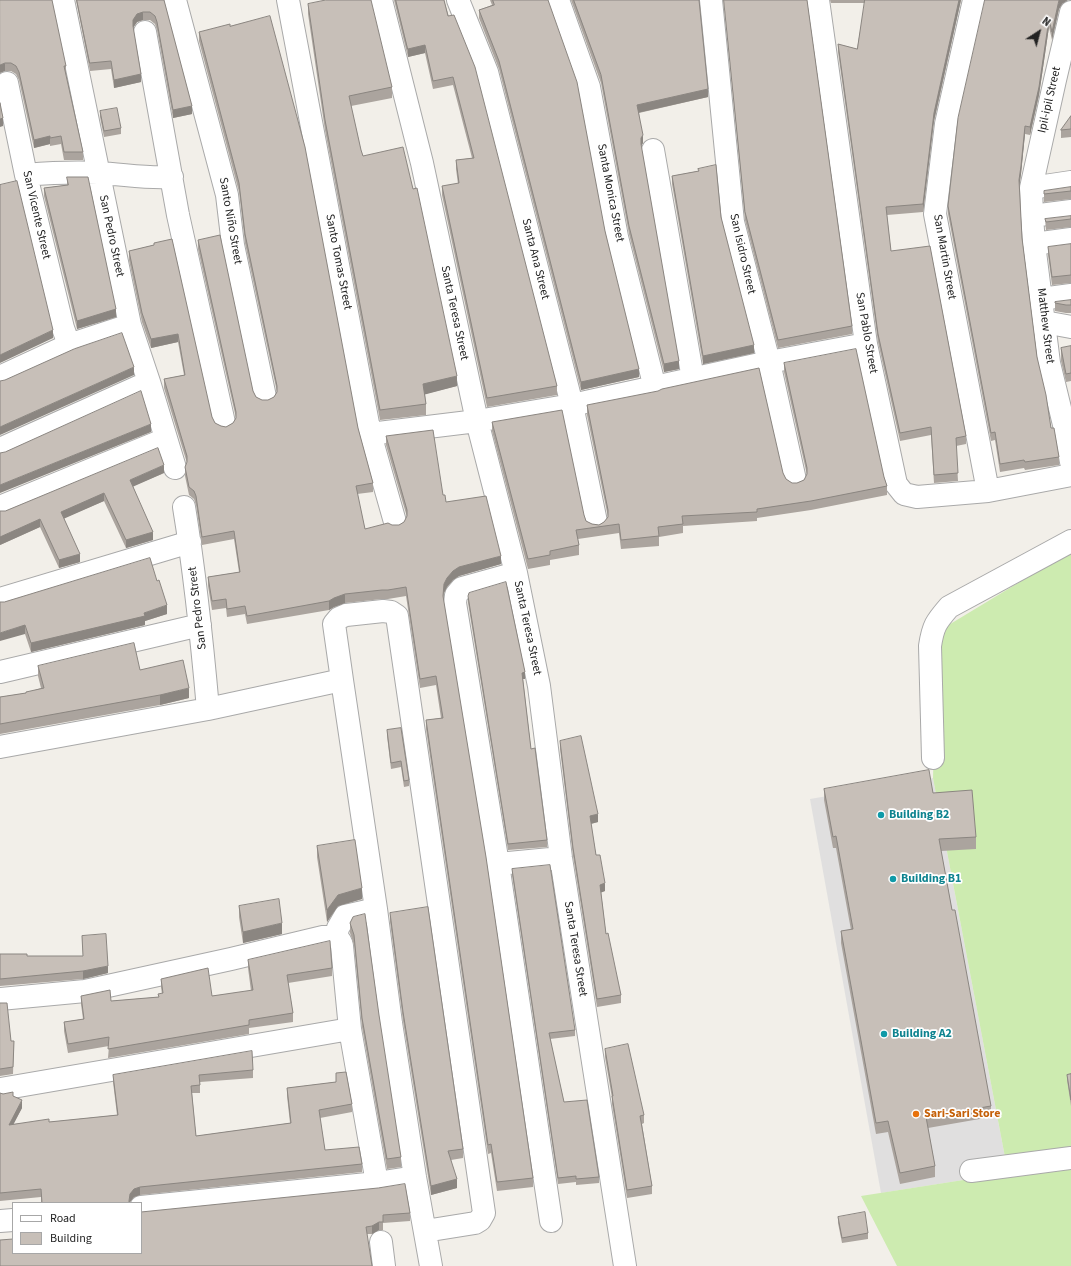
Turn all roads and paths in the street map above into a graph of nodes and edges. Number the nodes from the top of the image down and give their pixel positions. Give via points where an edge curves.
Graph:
1 (63, 0) edge
2 (175, 0) edge
3 (288, 0) edge
4 (381, 0) edge
5 (458, 0) edge
6 (558, 0) edge
7 (711, 0) edge
8 (818, 0) edge
9 (974, 0) edge
10 (1071, 12) edge
11 (145, 32) dead end
12 (7, 83) dead end
13 (653, 150) dead end
14 (98, 173) junction
15 (26, 175) junction
16 (172, 177) junction
17 (1071, 182) edge
18 (1031, 188) junction
19 (1071, 211) edge
20 (1032, 216) junction
21 (1071, 239) edge
22 (1034, 244) junction
23 (1071, 295) edge
24 (1041, 299) junction
25 (1044, 322) junction
26 (130, 325) junction
27 (1071, 327) edge
28 (866, 344) junction
29 (69, 345) junction
30 (769, 362) junction
31 (0, 377) edge
32 (693, 379) junction
33 (149, 382) junction
34 (1062, 383) edge
35 (655, 388) junction
36 (265, 397) dead end
37 (572, 405) junction
38 (477, 421) junction
39 (224, 423) dead end
40 (1068, 433) edge
41 (370, 434) junction
42 (166, 439) junction
43 (0, 449) edge
44 (1071, 462) edge
45 (175, 468) dead end
46 (1071, 475) edge
47 (795, 480) dead end
48 (988, 491) junction
49 (0, 507) edge
50 (184, 507) dead end
51 (395, 522) dead end
52 (596, 522) dead end
53 (1071, 541) edge
54 (190, 542) junction
55 (516, 573) junction
56 (0, 599) edge
57 (200, 625) junction
58 (0, 672) edge
59 (342, 680) junction
60 (208, 709) junction
61 (0, 747) edge
62 (933, 758) dead end
63 (560, 858) junction
64 (498, 864) junction
65 (376, 909) junction
66 (336, 937) junction
67 (0, 999) edge
68 (350, 1029) junction
69 (1, 1089) edge
70 (1071, 1158) edge
71 (971, 1171) dead end
72 (414, 1177) junction
73 (377, 1183) junction
74 (142, 1207) edge
75 (12, 1220) edge
76 (0, 1221) edge
77 (551, 1221) dead end
78 (425, 1231) junction
79 (381, 1242) dead end
80 (384, 1266) edge
81 (431, 1266) edge
82 (625, 1266) edge

1 - 14 street, San Pedro Street
2 - 36 street, Santo Niño Street via 227,195 233,245
3 - 41 street, Santo Tomas Street
4 - 38 street, Santa Teresa Street via 422,163
5 - 37 street, Santa Ana Street via 487,72
6 - 35 street, Santa Monica Street via 589,87 618,237
7 - 30 street, San Isidro Street via 733,222
8 - 28 street, San Pablo Street
9 - 48 street, San Martin Street via 946,124 935,214
10 - 18 street, Ipil-ipil Street
11 - 16 street
12 - 15 street, San Vicente Street
13 - 32 street
14 - 15 street
14 - 16 street
14 - 26 street, San Pedro Street
15 - 29 street, San Vicente Street
16 - 39 street
17 - 18 street
18 - 20 street, Matthew Street
19 - 20 street
20 - 22 street, Matthew Street
21 - 22 street
22 - 24 street, Matthew Street
23 - 24 street
24 - 25 street, Matthew Street
25 - 27 street
25 - 34 street, Matthew Street via 1049,363
26 - 29 street
26 - 33 street, San Pedro Street
28 - 30 street
28 - 48 street, San Pablo Street via 896,484 904,494 917,497
29 - 31 street
30 - 32 street
30 - 47 street, San Isidro Street
32 - 35 street
33 - 42 street, San Pedro Street
33 - 43 street
34 - 40 street, Matthew Street
35 - 37 street
37 - 38 street
37 - 52 street, Santa Ana Street
38 - 41 street
38 - 55 street, Santa Teresa Street
40 - 44 street, Matthew Street
41 - 51 street, Santo Tomas Street
42 - 45 street, San Pedro Street
42 - 49 street
46 - 48 street, San Pablo Street
50 - 54 street, San Pedro Street
53 - 62 street via 949,607 939,619 933,630 930,646
54 - 56 street
54 - 57 street, San Pedro Street
55 - 63 street, Santa Teresa Street via 539,686
55 - 64 street via 462,588 456,595 455,603
57 - 58 street
57 - 60 street, San Pedro Street
59 - 60 street
59 - 65 street
59 - 78 street via 334,624 338,618 383,611 397,616 484,1213 475,1223
60 - 61 street
63 - 64 street
63 - 82 street, Santa Teresa Street
64 - 77 street
65 - 66 street via 345,916
65 - 72 street
66 - 67 street via 322,936 85,991
66 - 68 street via 342,946
68 - 69 street
68 - 73 street
70 - 71 street
72 - 73 street
72 - 78 street
73 - 74 street
75 - 76 street
78 - 81 street
79 - 80 street

